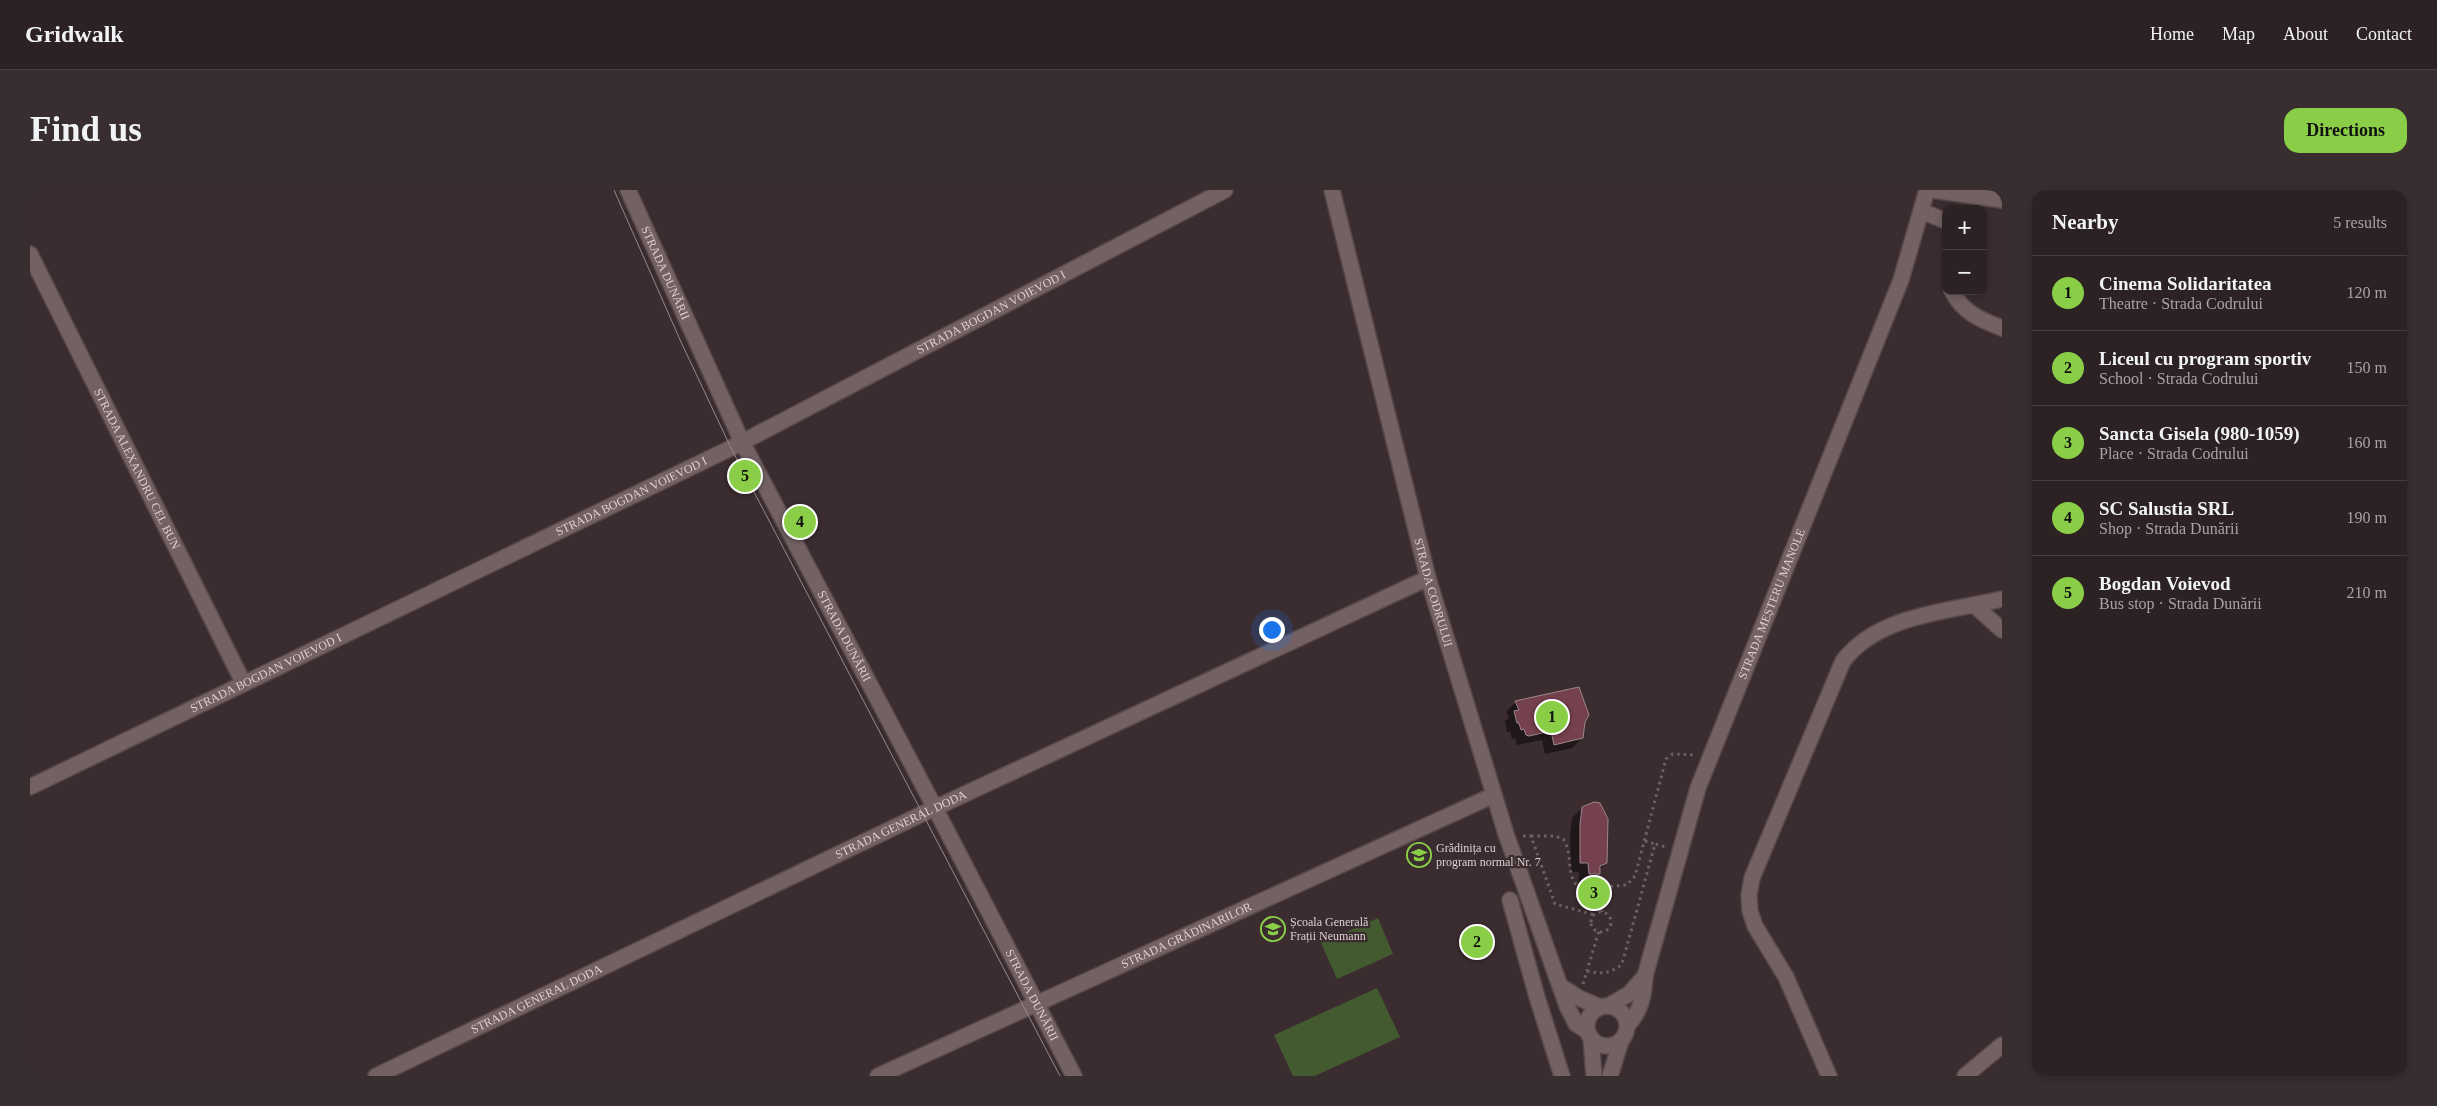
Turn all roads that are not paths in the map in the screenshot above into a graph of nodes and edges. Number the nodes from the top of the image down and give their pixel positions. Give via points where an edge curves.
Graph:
1 (628, 190) edge
2 (1225, 190) edge
3 (1332, 190) edge
4 (1927, 190) edge
5 (1932, 190) edge
6 (2002, 200) edge
7 (1921, 211) junction
8 (1942, 220) edge
9 (30, 254) edge
10 (1955, 295) edge
11 (2002, 328) edge
12 (742, 442) junction
13 (1428, 578) junction
14 (2002, 599) edge
15 (1974, 605) junction
16 (2002, 630) edge
17 (244, 684) junction
18 (30, 787) edge
19 (1494, 795) junction
20 (935, 808) junction
21 (1510, 900) dead end
22 (1646, 976) junction
23 (1562, 986) junction
24 (1537, 997) junction
25 (1037, 1003) junction
26 (1604, 1006) junction
27 (1628, 1025) junction
28 (1589, 1035) junction
29 (1621, 1041) junction
30 (2002, 1045) edge
31 (376, 1076) edge
32 (878, 1076) edge
33 (1074, 1076) edge
34 (1562, 1076) edge
35 (1594, 1076) edge
36 (1610, 1076) edge
37 (1830, 1076) edge
38 (1965, 1076) edge

1 - 12 street, STRADA DUNĂRII
2 - 12 street, STRADA BOGDAN VOIEVOD I
3 - 13 street, STRADA CODRULUI
4 - 7 street, STRADA MEȘTERU MANOLE
5 - 6 street
7 - 8 street
7 - 22 street, STRADA MEȘTERU MANOLE via 1894,299 1698,788
9 - 17 street, STRADA ALEXANDRU CEL BUN
10 - 11 street via 1963,308 1975,317
12 - 17 street, STRADA BOGDAN VOIEVOD I
12 - 20 street, STRADA DUNĂRII
13 - 19 street, STRADA CODRULUI
13 - 20 street, STRADA GENERAL DODA
14 - 15 street
15 - 16 street
15 - 37 street via 1898,623 1869,636 1853,648 1843,661 1752,878 1749,895 1755,926 1786,977
17 - 18 street, STRADA BOGDAN VOIEVOD I
19 - 23 street, STRADA CODRULUI
19 - 25 street, STRADA GRĂDINARILOR
20 - 25 street, STRADA DUNĂRII
20 - 31 street, STRADA GENERAL DODA
21 - 24 street
22 - 26 street, STRADA MEȘTERU MANOLE via 1629,994
22 - 27 street via 1637,1014
23 - 24 street
23 - 26 street via 1579,998
23 - 28 street, STRADA CODRULUI via 1576,1024
24 - 34 street
25 - 32 street, STRADA GRĂDINARILOR
25 - 33 street, STRADA DUNĂRII
26 - 27 street via 1621,1011
26 - 28 street via 1589,1017
27 - 29 street
28 - 29 street via 1603,1046
28 - 35 street
29 - 36 street
30 - 38 street

